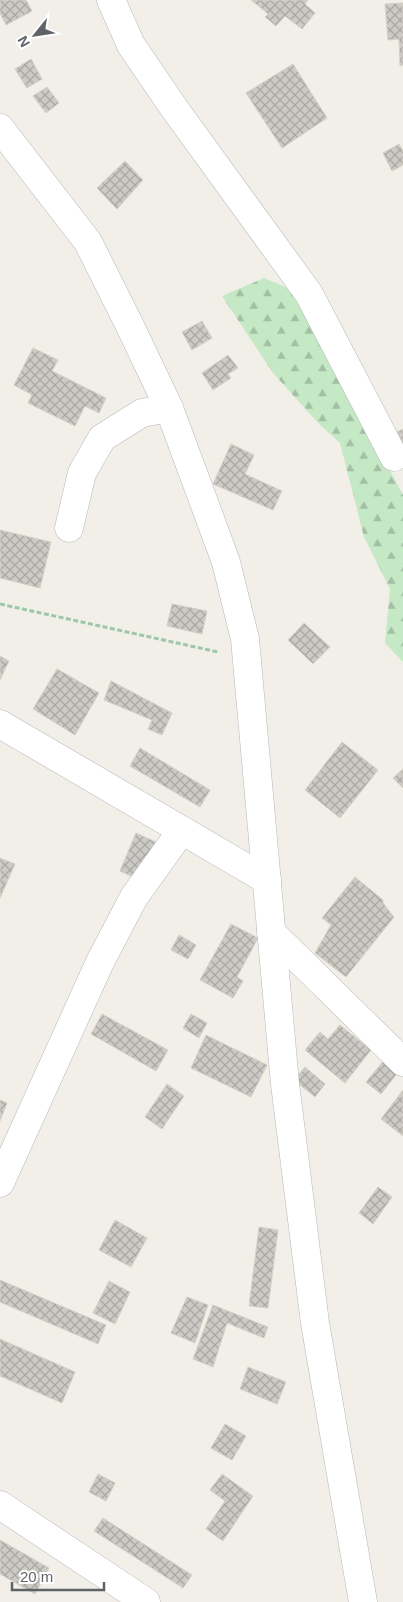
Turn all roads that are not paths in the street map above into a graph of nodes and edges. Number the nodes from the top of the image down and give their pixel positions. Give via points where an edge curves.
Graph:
1 (111, 0) edge
2 (0, 128) edge
3 (169, 408) junction
4 (394, 457) dead end
5 (69, 528) dead end
6 (0, 724) edge
7 (182, 830) junction
8 (266, 880) junction
9 (271, 932) junction
10 (403, 1062) edge
11 (0, 1184) edge
12 (0, 1506) edge
13 (146, 1602) edge
14 (363, 1602) edge

1 - 4 street via 132,45 168,100 308,294
2 - 3 street via 88,242
3 - 5 street via 142,413 102,438 82,473
3 - 8 street via 226,562 245,639
6 - 7 street
7 - 8 street
7 - 11 street via 134,897 100,962
8 - 9 street
9 - 10 street
9 - 14 street via 285,1084 315,1323
12 - 13 street

